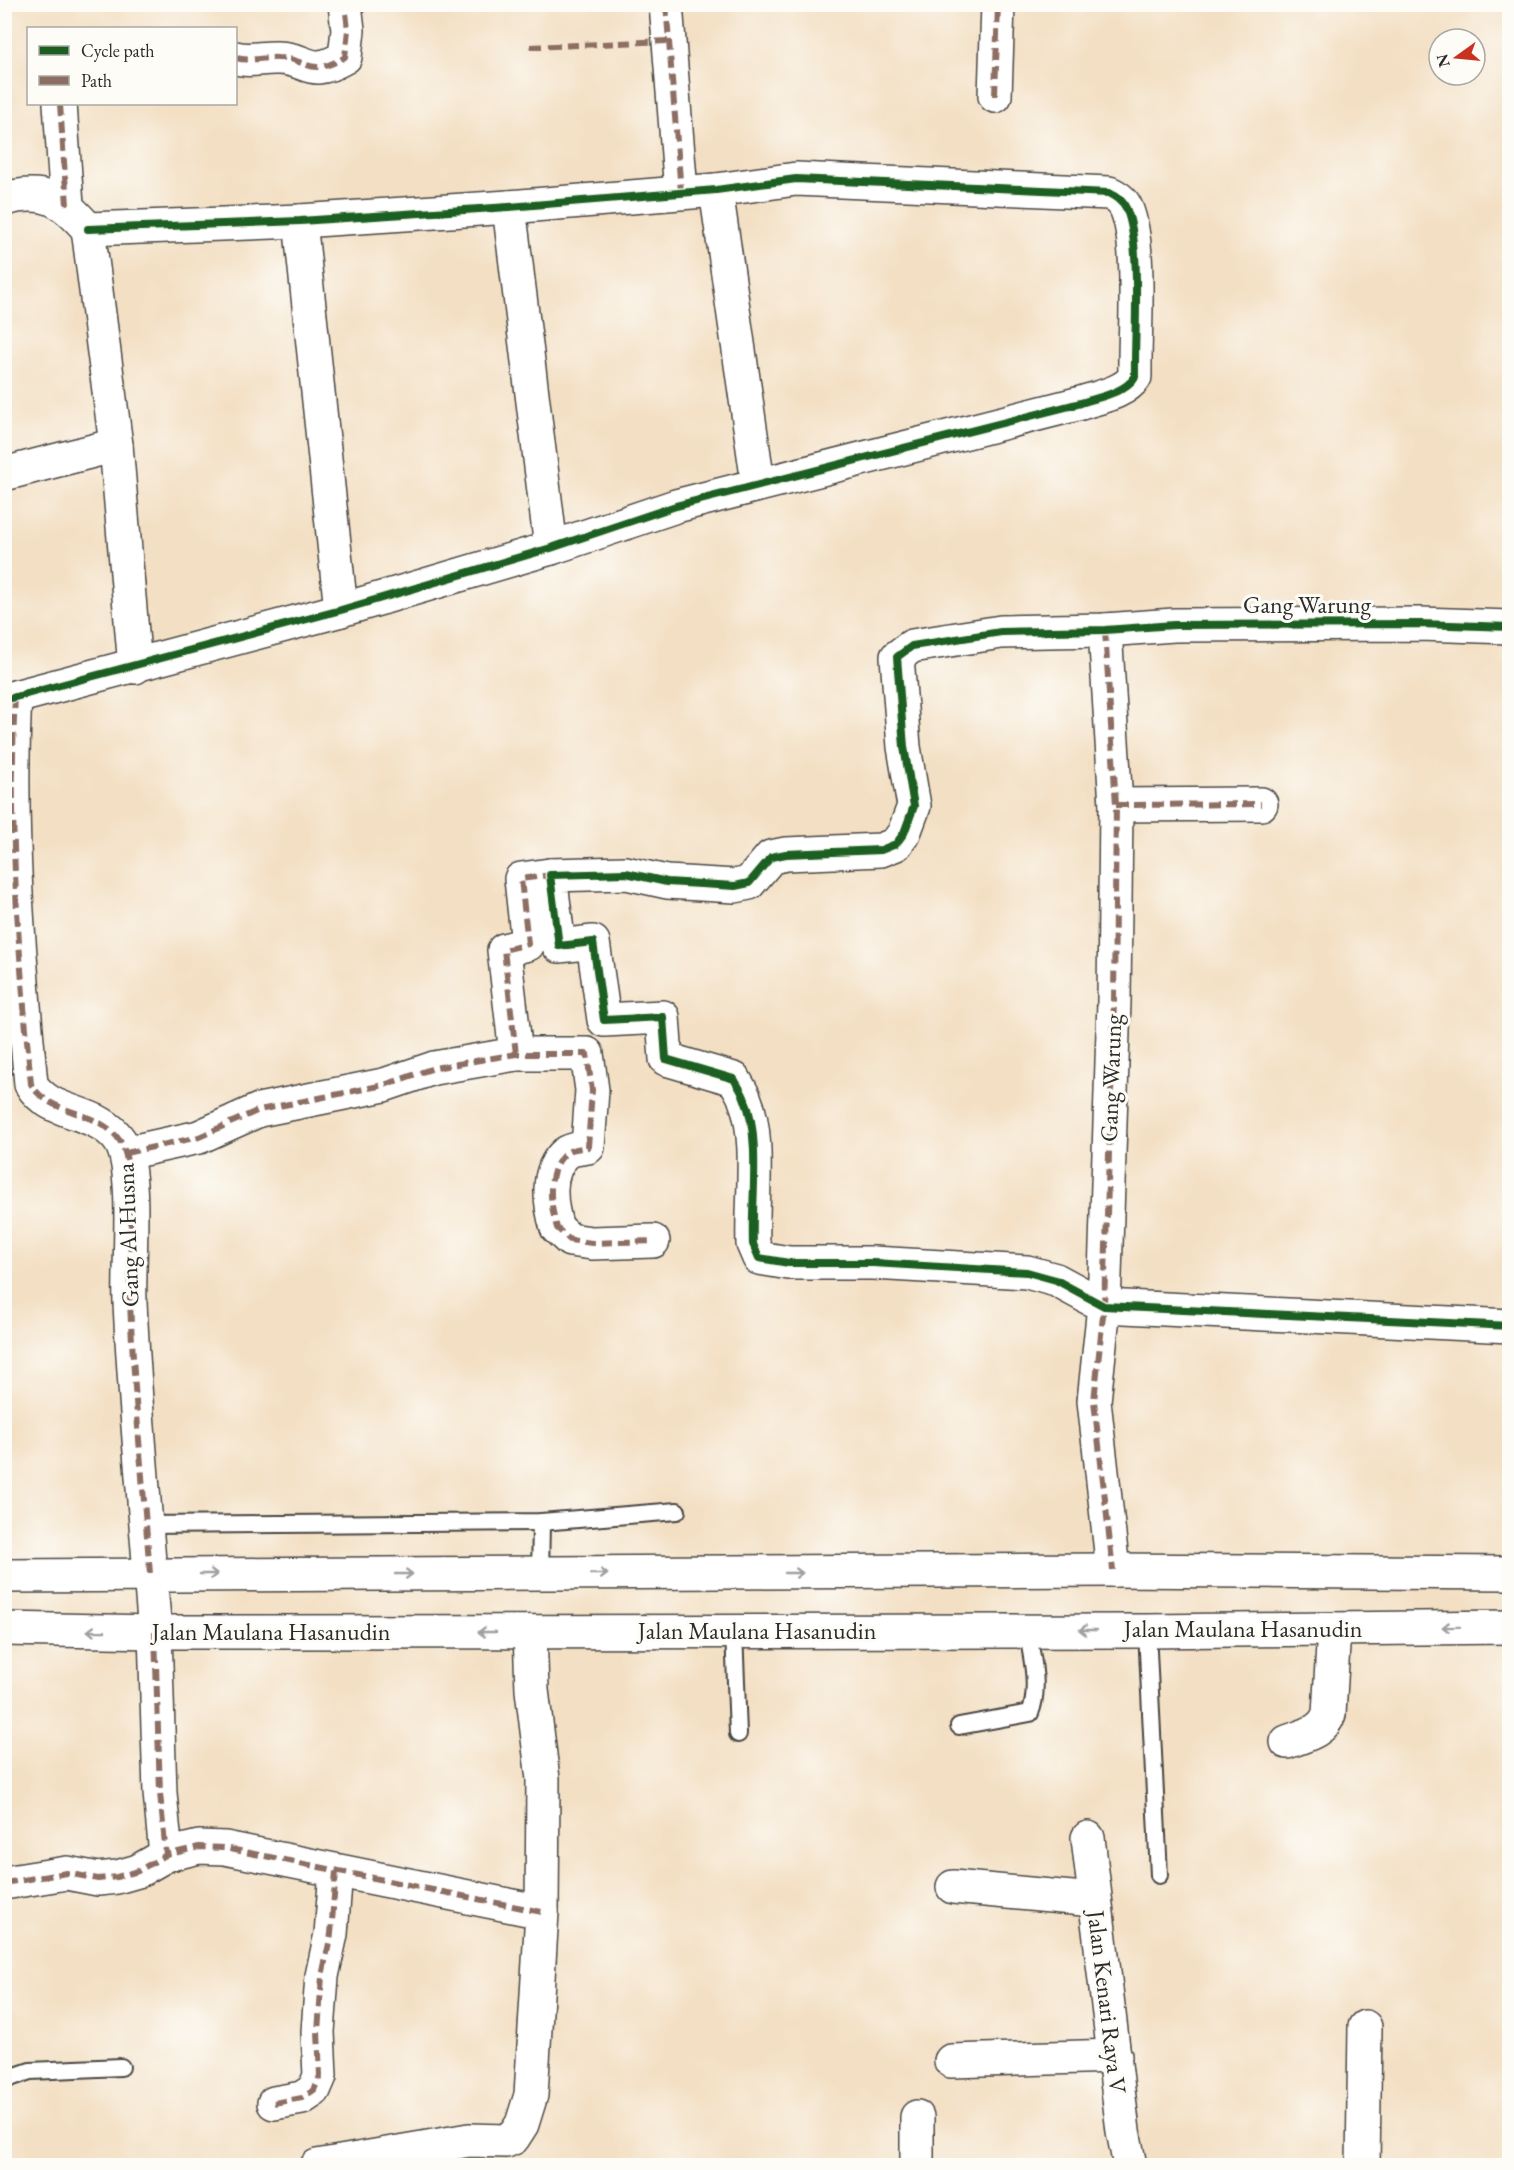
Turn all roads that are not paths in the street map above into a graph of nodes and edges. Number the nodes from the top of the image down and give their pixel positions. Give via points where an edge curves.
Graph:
1 (345, 4) edge
2 (666, 4) edge
3 (998, 4) edge
4 (237, 58) edge
5 (995, 96) dead end
6 (60, 105) edge
7 (716, 190) junction
8 (681, 192) junction
9 (4, 199) edge
10 (509, 207) junction
11 (77, 217) junction
12 (300, 220) junction
13 (116, 445) junction
14 (4, 474) edge
15 (758, 483) junction
16 (551, 548) junction
17 (341, 610) junction
18 (1509, 627) edge
19 (1105, 630) junction
20 (135, 667) junction
21 (10, 699) edge
22 (1262, 804) dead end
23 (1116, 805) junction
24 (550, 876) junction
25 (516, 1054) junction
26 (126, 1153) junction
27 (653, 1241) dead end
28 (1104, 1306) junction
29 (1509, 1326) edge
30 (677, 1511) dead end
31 (541, 1522) junction
32 (146, 1525) junction
33 (1113, 1570) junction
34 (1509, 1573) edge
35 (150, 1574) junction
36 (540, 1575) junction
37 (4, 1576) edge
38 (1509, 1627) edge
39 (4, 1629) edge
40 (734, 1631) junction
41 (155, 1632) junction
42 (530, 1636) junction
43 (1148, 1637) junction
44 (1333, 1640) junction
45 (1029, 1642) junction
46 (959, 1726) dead end
47 (738, 1734) dead end
48 (1287, 1742) dead end
49 (1088, 1838) dead end
50 (166, 1855) junction
51 (336, 1871) junction
52 (1160, 1875) dead end
53 (4, 1883) edge
54 (953, 1887) dead end
55 (1094, 1900) junction
56 (542, 1912) junction
57 (1365, 2027) dead end
58 (1115, 2056) junction
59 (951, 2061) dead end
60 (121, 2067) dead end
61 (4, 2080) edge
62 (274, 2103) dead end
63 (917, 2117) dead end
64 (317, 2166) edge
65 (916, 2166) edge
66 (1130, 2166) edge
67 (1363, 2166) edge

1 - 4 street via 345,57 330,66 311,68 279,58
2 - 8 street
3 - 5 street
6 - 11 street
7 - 8 street
7 - 15 street
7 - 15 street via 796,179 1109,193 1126,207 1134,246 1135,376 1130,383 1082,403
8 - 10 street
9 - 11 street via 46,195
10 - 12 street
10 - 16 street
11 - 12 street
11 - 13 street
12 - 17 street
13 - 14 street
13 - 20 street
15 - 16 street
16 - 17 street
17 - 20 street
18 - 19 street, Gang Warung via 1174,625
19 - 23 street, Gang Warung
19 - 24 street via 1001,632 912,646 897,657 904,747 914,806 896,844 881,850 771,857 749,883 735,886 668,882 626,873
20 - 21 street
21 - 26 street, Gang Al Husna via 17,907 31,1084 45,1101 103,1124 119,1139
22 - 23 street
23 - 28 street, Gang Warung
24 - 25 street via 521,879 528,944 504,950
24 - 28 street via 559,946 593,942 604,1020 663,1017 666,1059 734,1079 745,1099 750,1118 753,1244 759,1258 789,1263 873,1263 1026,1272 1056,1280
25 - 26 street via 434,1068 384,1085 259,1110 199,1137
25 - 27 street via 588,1054 592,1090 588,1147 567,1152 554,1168 551,1193 557,1228 570,1240 592,1243
26 - 32 street, Gang Al Husna via 130,1165 130,1301
28 - 29 street
28 - 33 street, Gang Warung via 1094,1401
30 - 31 lane
31 - 32 lane
31 - 36 lane
32 - 35 street, Gang Al Husna
33 - 34 street
36 -> 33 street
35 -> 36 street
35 - 37 street
35 - 41 street, Gang Al Husna
38 -> 44 street, Jalan Maulana Hasanudin
41 -> 39 street, Jalan Maulana Hasanudin
40 - 42 street, Jalan Maulana Hasanudin
40 - 45 street, Jalan Maulana Hasanudin
40 - 47 lane
42 -> 41 street, Jalan Maulana Hasanudin
41 - 50 street, Gang Al Husna
42 - 56 street via 543,1779
43 - 44 street, Jalan Maulana Hasanudin
43 -> 45 street, Jalan Maulana Hasanudin
43 - 52 lane
44 - 48 street via 1329,1714 1320,1730
45 - 46 lane via 1034,1704 1030,1713
49 - 55 street, Jalan Kenari Raya V
50 - 51 street via 199,1847 225,1848
50 - 53 street via 138,1871 117,1877 98,1879 68,1873
51 - 56 street
51 - 62 street via 331,1934 322,1976 320,2076 314,2090 302,2098
54 - 55 street
55 - 58 street, Jalan Kenari Raya V
56 - 64 street via 531,2095 513,2138 469,2140
57 - 67 street
58 - 59 street
58 - 66 street, Jalan Kenari Raya V
60 - 61 lane via 30,2071
63 - 65 street

